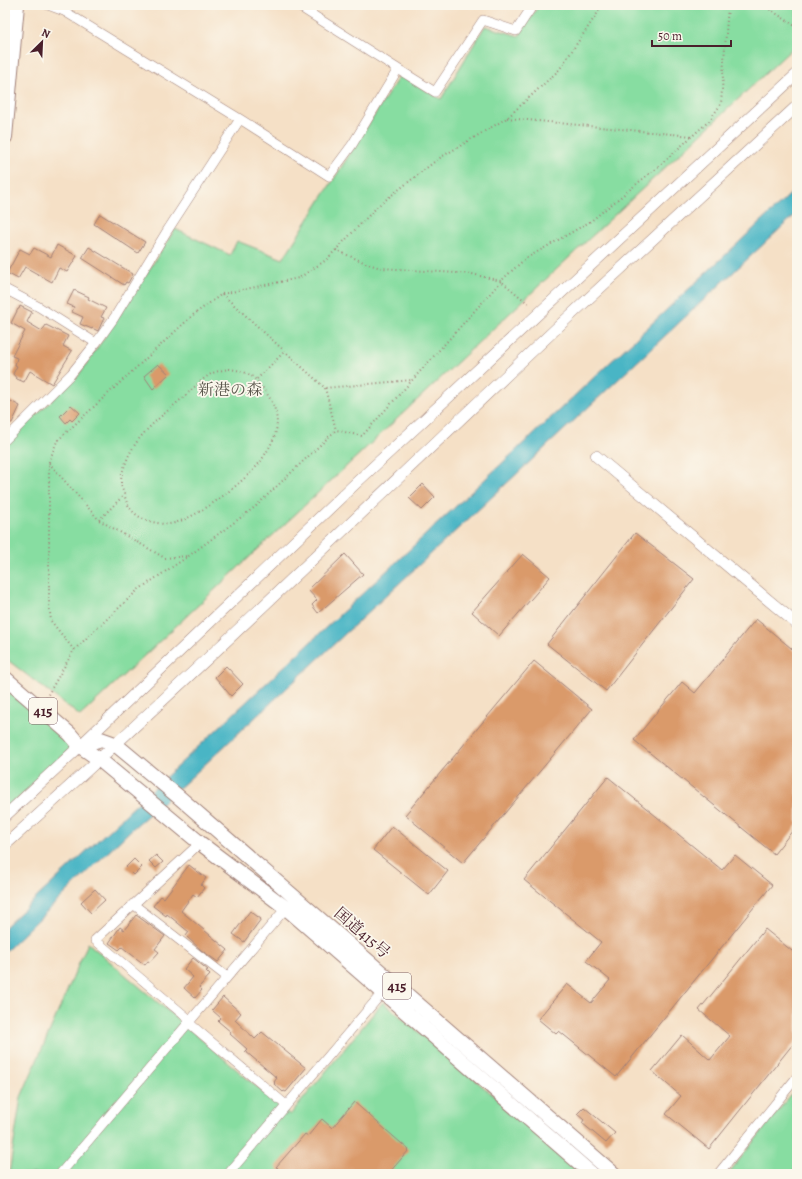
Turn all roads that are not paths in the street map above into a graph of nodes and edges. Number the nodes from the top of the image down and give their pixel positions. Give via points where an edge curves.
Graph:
1 (17, 5) edge
2 (48, 5) edge
3 (297, 5) edge
4 (533, 5) edge
5 (398, 69) junction
6 (797, 74) edge
7 (797, 106) edge
8 (6, 108) edge
9 (240, 119) junction
10 (5, 137) edge
11 (5, 289) edge
12 (96, 343) junction
13 (5, 440) edge
14 (596, 456) dead end
15 (797, 624) edge
16 (5, 678) edge
17 (116, 744) junction
18 (80, 746) junction
19 (100, 760) junction
20 (5, 816) edge
21 (200, 843) junction
22 (5, 845) edge
23 (133, 904) junction
24 (286, 908) junction
25 (227, 978) junction
26 (383, 992) junction
27 (190, 1022) junction
28 (797, 1077) edge
29 (286, 1105) junction
30 (584, 1172) edge
31 (60, 1174) edge
32 (228, 1174) edge
33 (614, 1174) edge
34 (718, 1174) edge

1 - 8 highway
2 - 9 street via 64,11
3 - 5 street
4 - 5 street via 516,31 483,20 435,92
5 - 9 street via 352,145 329,176
6 - 18 street via 357,482
7 - 17 street via 561,324
8 - 10 highway
9 - 12 street
11 - 12 street
12 - 13 street via 71,374
14 - 15 street
16 - 18 highway, 国道415号 / 415 via 70,734
17 - 18 highway, 国道415号 / 415 via 101,739
17 - 19 street
17 - 33 highway, 国道415号 / 415
18 - 19 highway, 国道415号 / 415
18 - 20 street
19 - 21 highway, 国道415号 / 415
19 - 22 street
21 - 23 street
21 - 24 highway, 国道415号 / 415
23 - 25 street
23 - 27 street via 95,940
24 - 25 street
24 - 26 highway, 国道415号 / 415
25 - 27 street
26 - 29 street
26 - 30 highway, 国道415号 / 415
27 - 29 street
27 - 31 street
28 - 34 street
29 - 32 street

